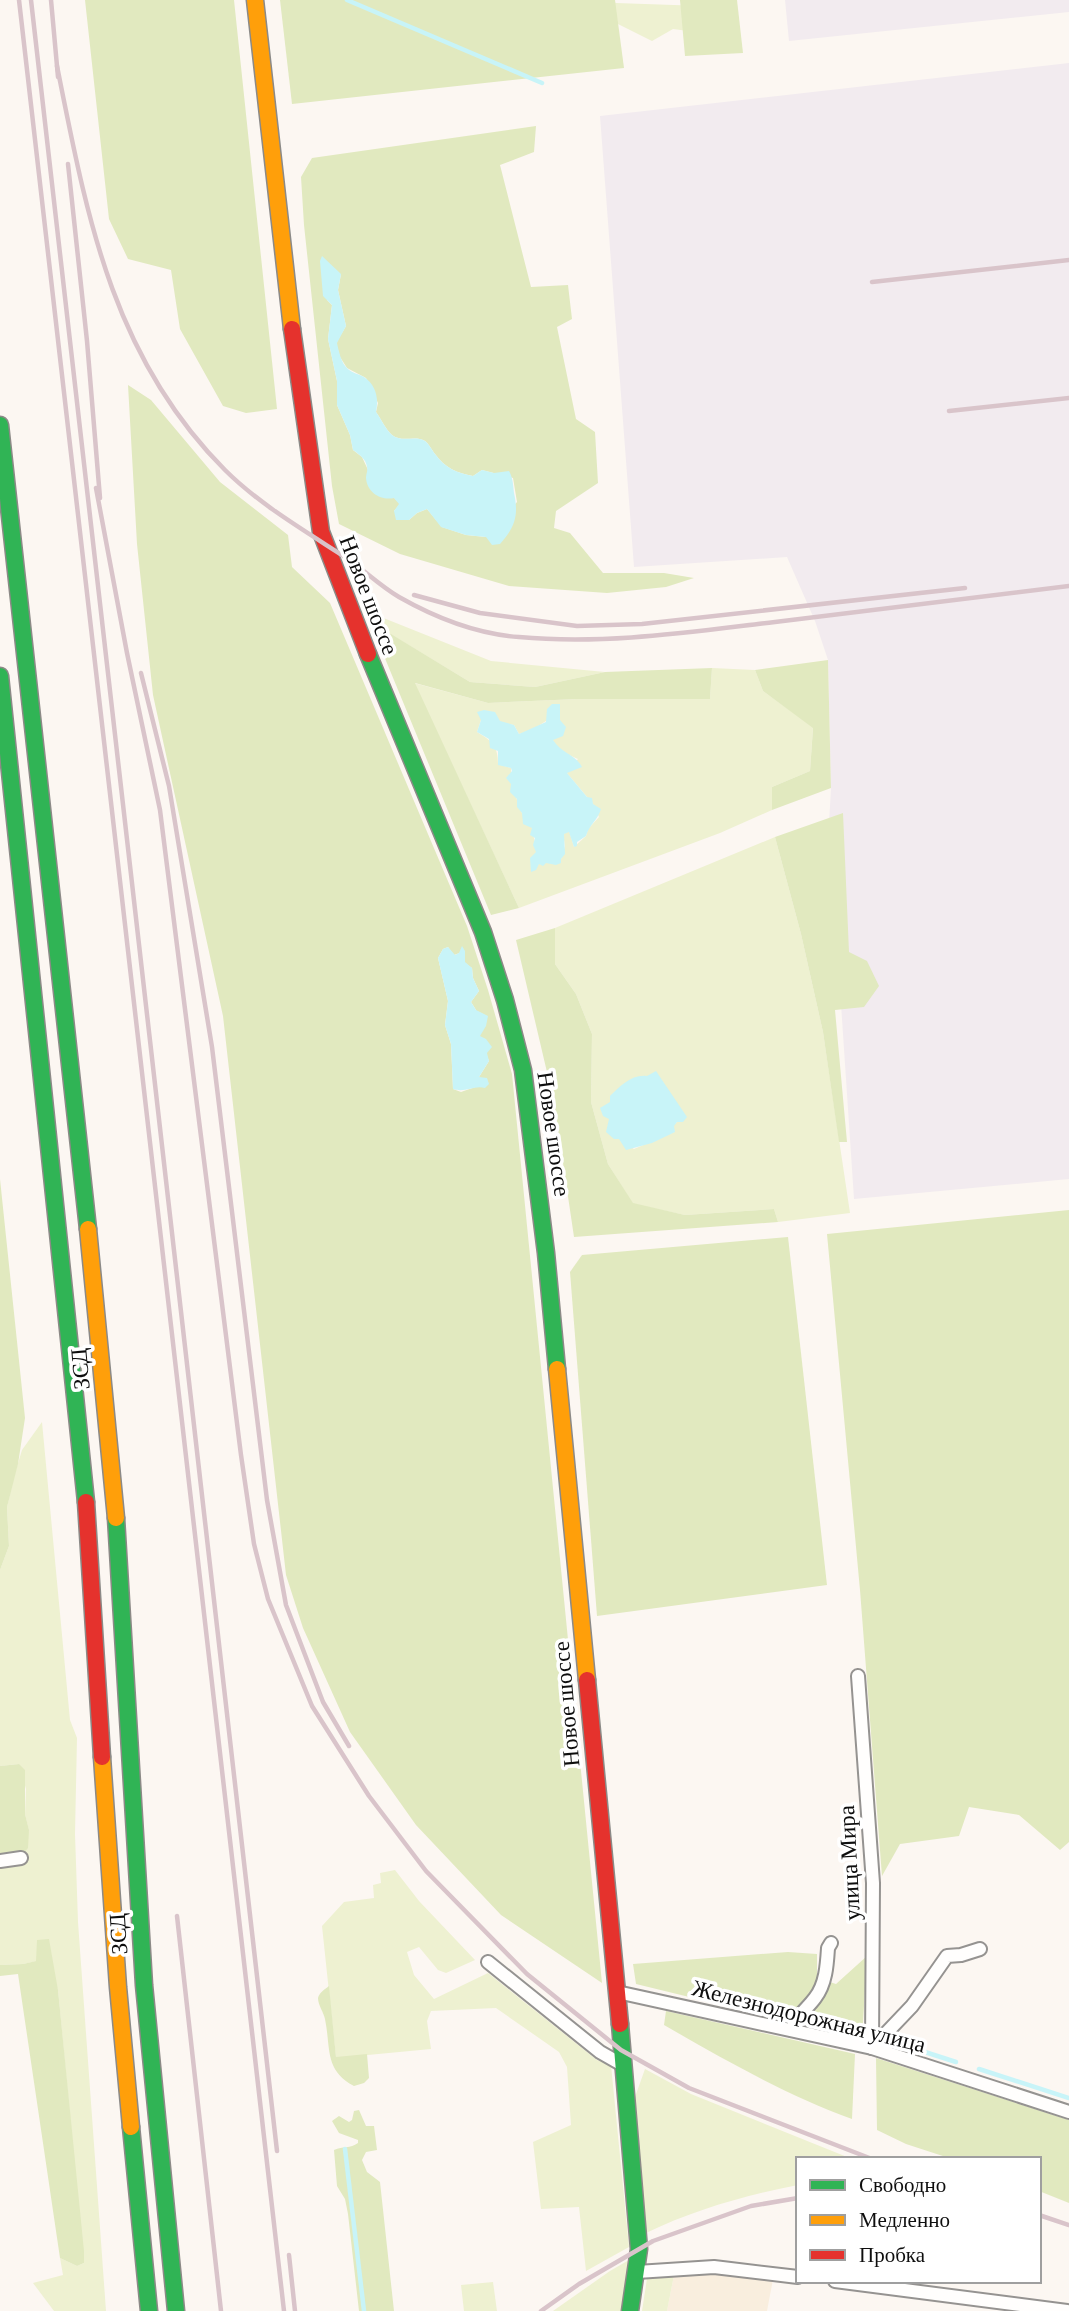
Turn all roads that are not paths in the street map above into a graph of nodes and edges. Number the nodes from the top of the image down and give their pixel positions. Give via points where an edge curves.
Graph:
1 (255, 0) edge
2 (0, 425) edge
3 (0, 676) edge
4 (858, 1676) dead end
5 (21, 1858) dead end
6 (0, 1860) edge
7 (831, 1943) dead end
8 (980, 1949) dead end
9 (488, 1962) dead end
10 (617, 1992) junction
11 (792, 2030) junction
12 (872, 2048) junction
13 (621, 2064) junction
14 (1069, 2112) edge
15 (637, 2272) junction
16 (796, 2277) edge
17 (850, 2283) edge
18 (149, 2311) edge
19 (176, 2311) edge
20 (630, 2311) edge
21 (1067, 2311) edge

1 - 10 main road, Новое шоссе via 321,532 483,932 523,1070 546,1253
2 - 19 main road, ЗСД via 100,1335 144,1985
3 - 18 main road, ЗСД via 86,1493 117,1973
4 - 12 street, улица Мира via 873,1883
5 - 6 street
7 - 11 street via 817,1996
8 - 12 street via 947,1956 912,2006
9 - 13 street
10 - 11 street, Железнодорожная улица
10 - 13 main road, Новое шоссе
11 - 12 street, Железнодорожная улица
12 - 14 street, Железнодорожная улица
13 - 15 main road, Новое шоссе via 639,2249
15 - 16 street via 714,2267
15 - 20 main road, Новое шоссе
17 - 21 street

